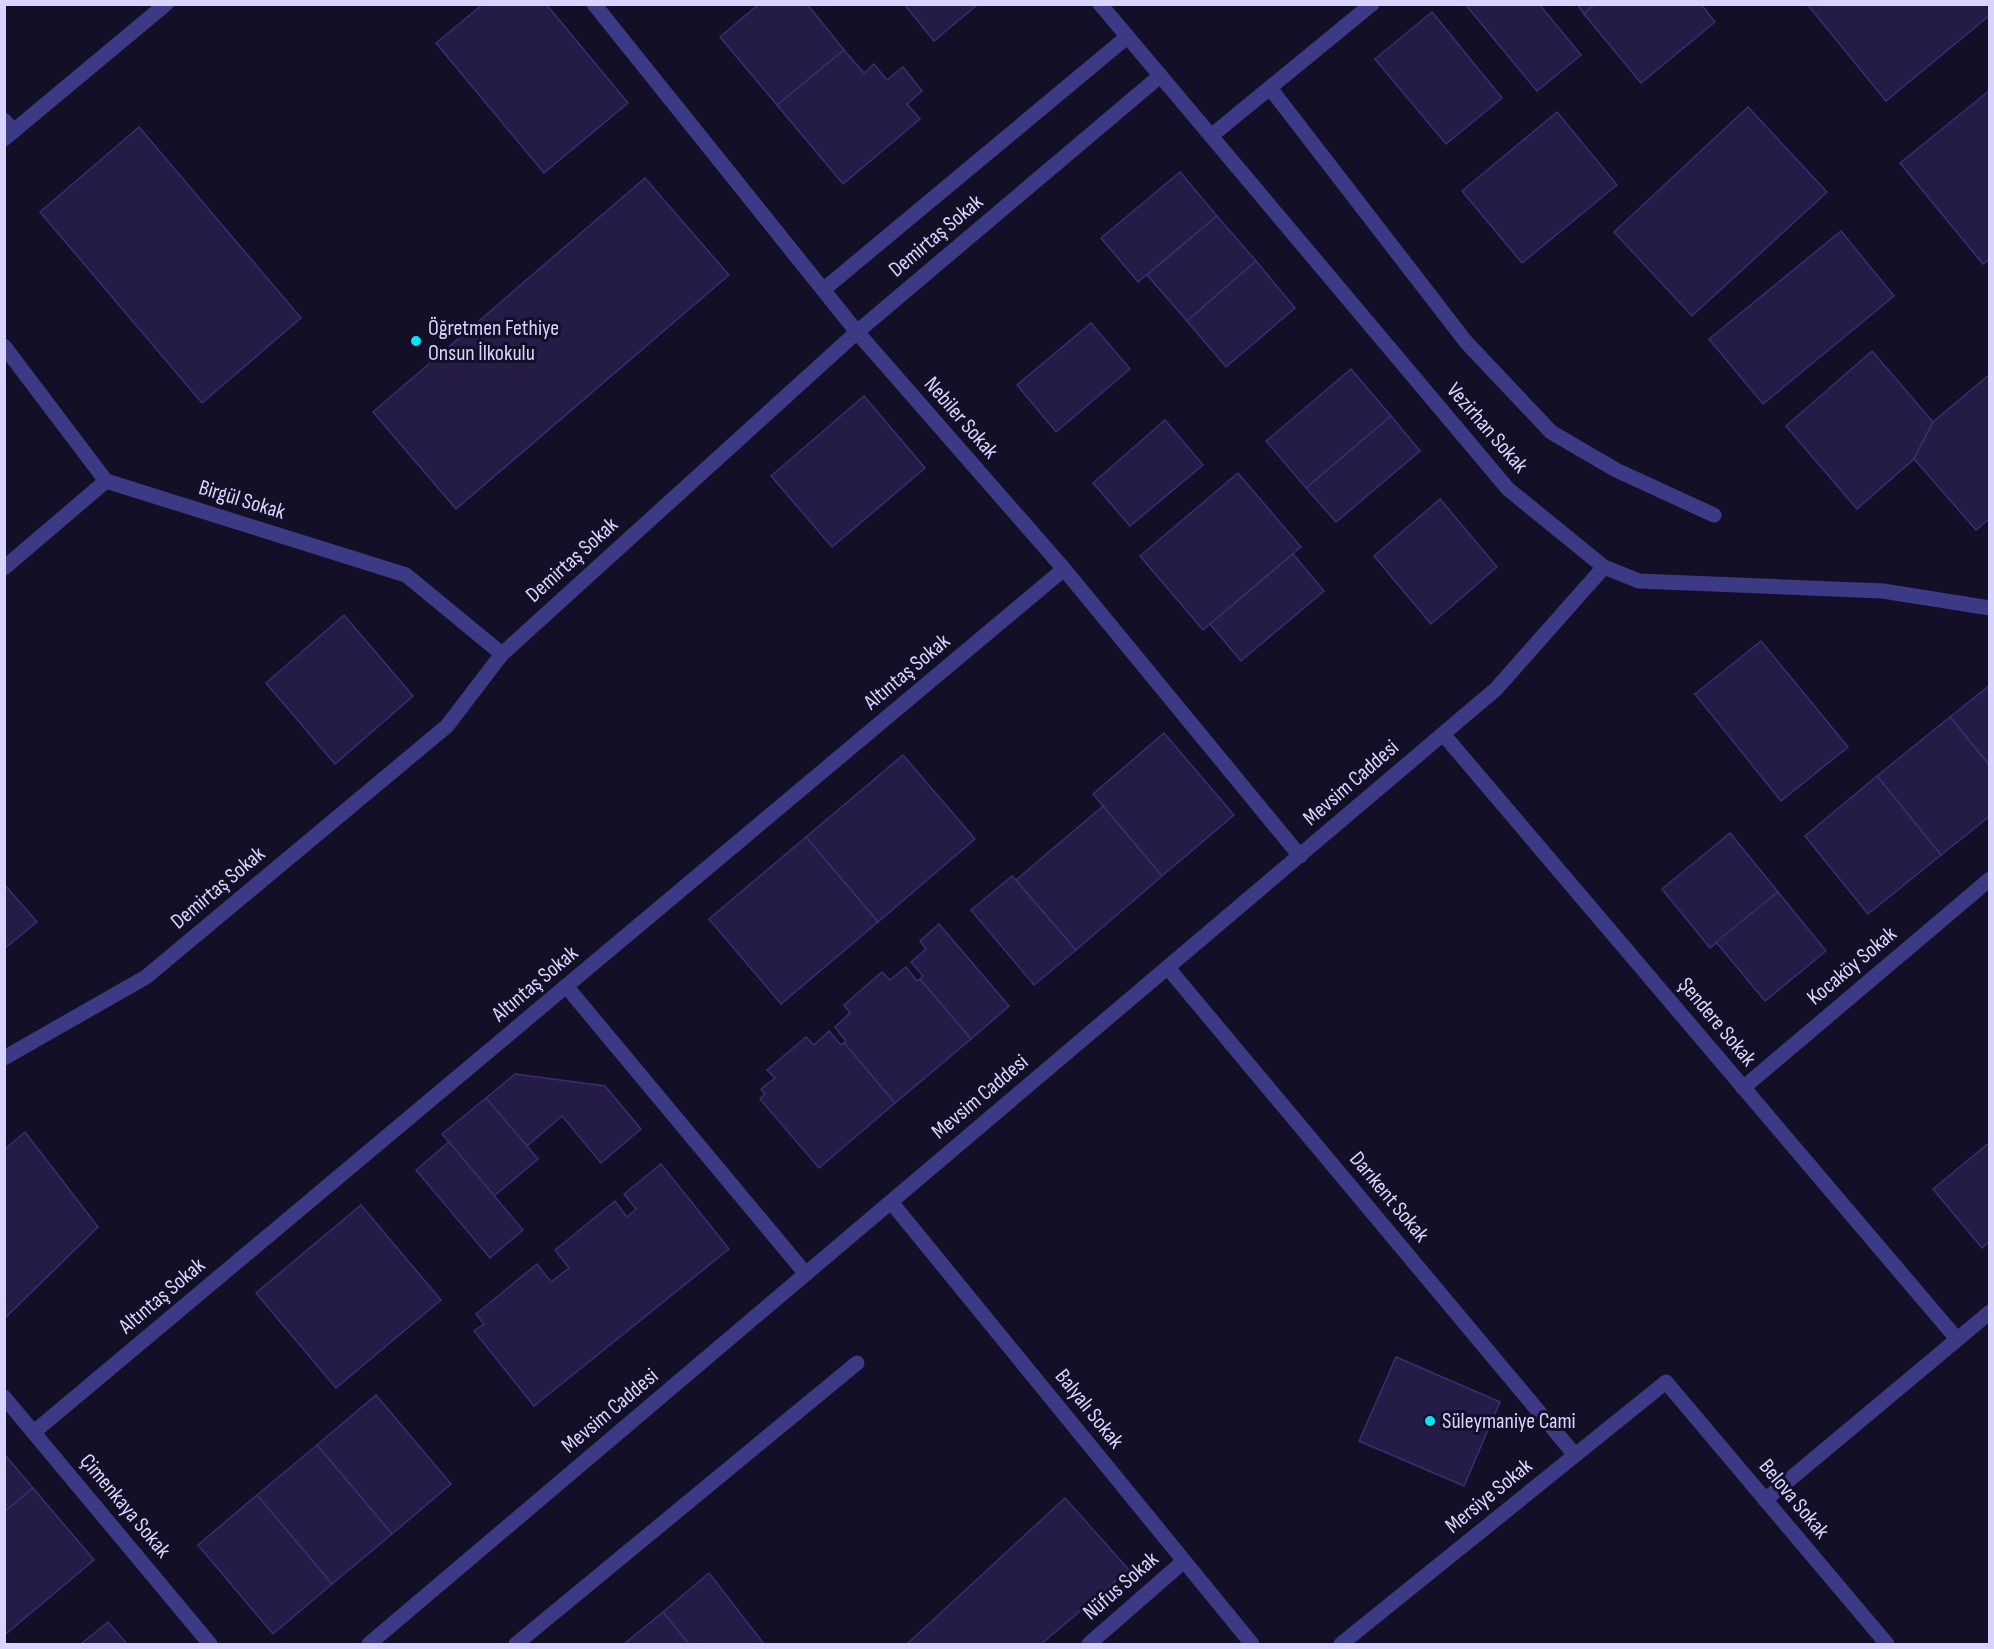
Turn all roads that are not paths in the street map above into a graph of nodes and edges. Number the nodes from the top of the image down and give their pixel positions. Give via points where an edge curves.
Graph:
1 (166, 4) edge
2 (594, 4) edge
3 (1100, 4) edge
4 (1372, 4) edge
5 (1127, 37) junction
6 (1160, 76) junction
7 (1270, 88) junction
8 (8, 130) edge
9 (1211, 136) junction
10 (823, 290) junction
11 (857, 332) junction
12 (4, 346) edge
13 (106, 481) junction
14 (1714, 515) dead end
15 (1604, 567) junction
16 (4, 568) edge
17 (1064, 569) junction
18 (1989, 608) edge
19 (502, 654) junction
20 (1443, 734) junction
21 (1300, 856) junction
22 (1989, 879) edge
23 (1168, 968) junction
24 (566, 986) junction
25 (4, 1058) edge
26 (1743, 1088) junction
27 (891, 1202) junction
28 (806, 1274) junction
29 (1989, 1312) edge
30 (1957, 1339) junction
31 (857, 1363) dead end
32 (1666, 1382) joint
33 (4, 1397) edge
34 (34, 1432) junction
35 (1575, 1455) junction
36 (1765, 1500) junction
37 (1184, 1562) junction
38 (1880, 1642) edge
39 (210, 1644) edge
40 (369, 1644) edge
41 (516, 1644) edge
42 (1089, 1644) edge
43 (1252, 1644) edge
44 (1341, 1644) edge

1 - 8 street
2 - 10 street, Nebiler Sokak
3 - 5 street, Vezirhan Sokak
4 - 7 street
5 - 6 street, Vezirhan Sokak
5 - 10 street
6 - 9 street, Vezirhan Sokak
6 - 11 street, Demirtaş Sokak
7 - 9 street
7 - 14 street via 1466,342 1551,432 1616,470
9 - 15 street, Vezirhan Sokak via 1508,489
10 - 11 street, Nebiler Sokak
11 - 17 street, Nebiler Sokak
11 - 19 street, Demirtaş Sokak
12 - 13 street
13 - 16 street
13 - 19 street, Birgül Sokak via 406,575
15 - 18 street, Vezirhan Sokak via 1639,581 1883,591
15 - 20 street, Mevsim Caddesi via 1496,688
17 - 21 street, Nebiler Sokak
17 - 24 street, Altıntaş Sokak
19 - 25 street, Demirtaş Sokak via 447,726 146,977
20 - 21 street, Mevsim Caddesi
20 - 26 street, Şendere Sokak
21 - 23 street, Mevsim Caddesi
22 - 26 street, Kocaköy Sokak
23 - 27 street, Mevsim Caddesi
23 - 35 street, Darıkent Sokak
24 - 28 street
24 - 34 street, Altıntaş Sokak
26 - 30 street, Şendere Sokak
27 - 28 street, Mevsim Caddesi
27 - 37 street, Balyalı Sokak
28 - 40 street, Mevsim Caddesi
29 - 30 street
30 - 36 street
31 - 41 street
32 - 35 street, Mersiye Sokak
32 - 36 street, Belova Sokak
33 - 34 street, Çimenkaya Sokak
34 - 39 street, Çimenkaya Sokak
35 - 44 street, Mersiye Sokak
36 - 38 street, Belova Sokak
37 - 42 street, Nüfus Sokak
37 - 43 street, Balyalı Sokak

